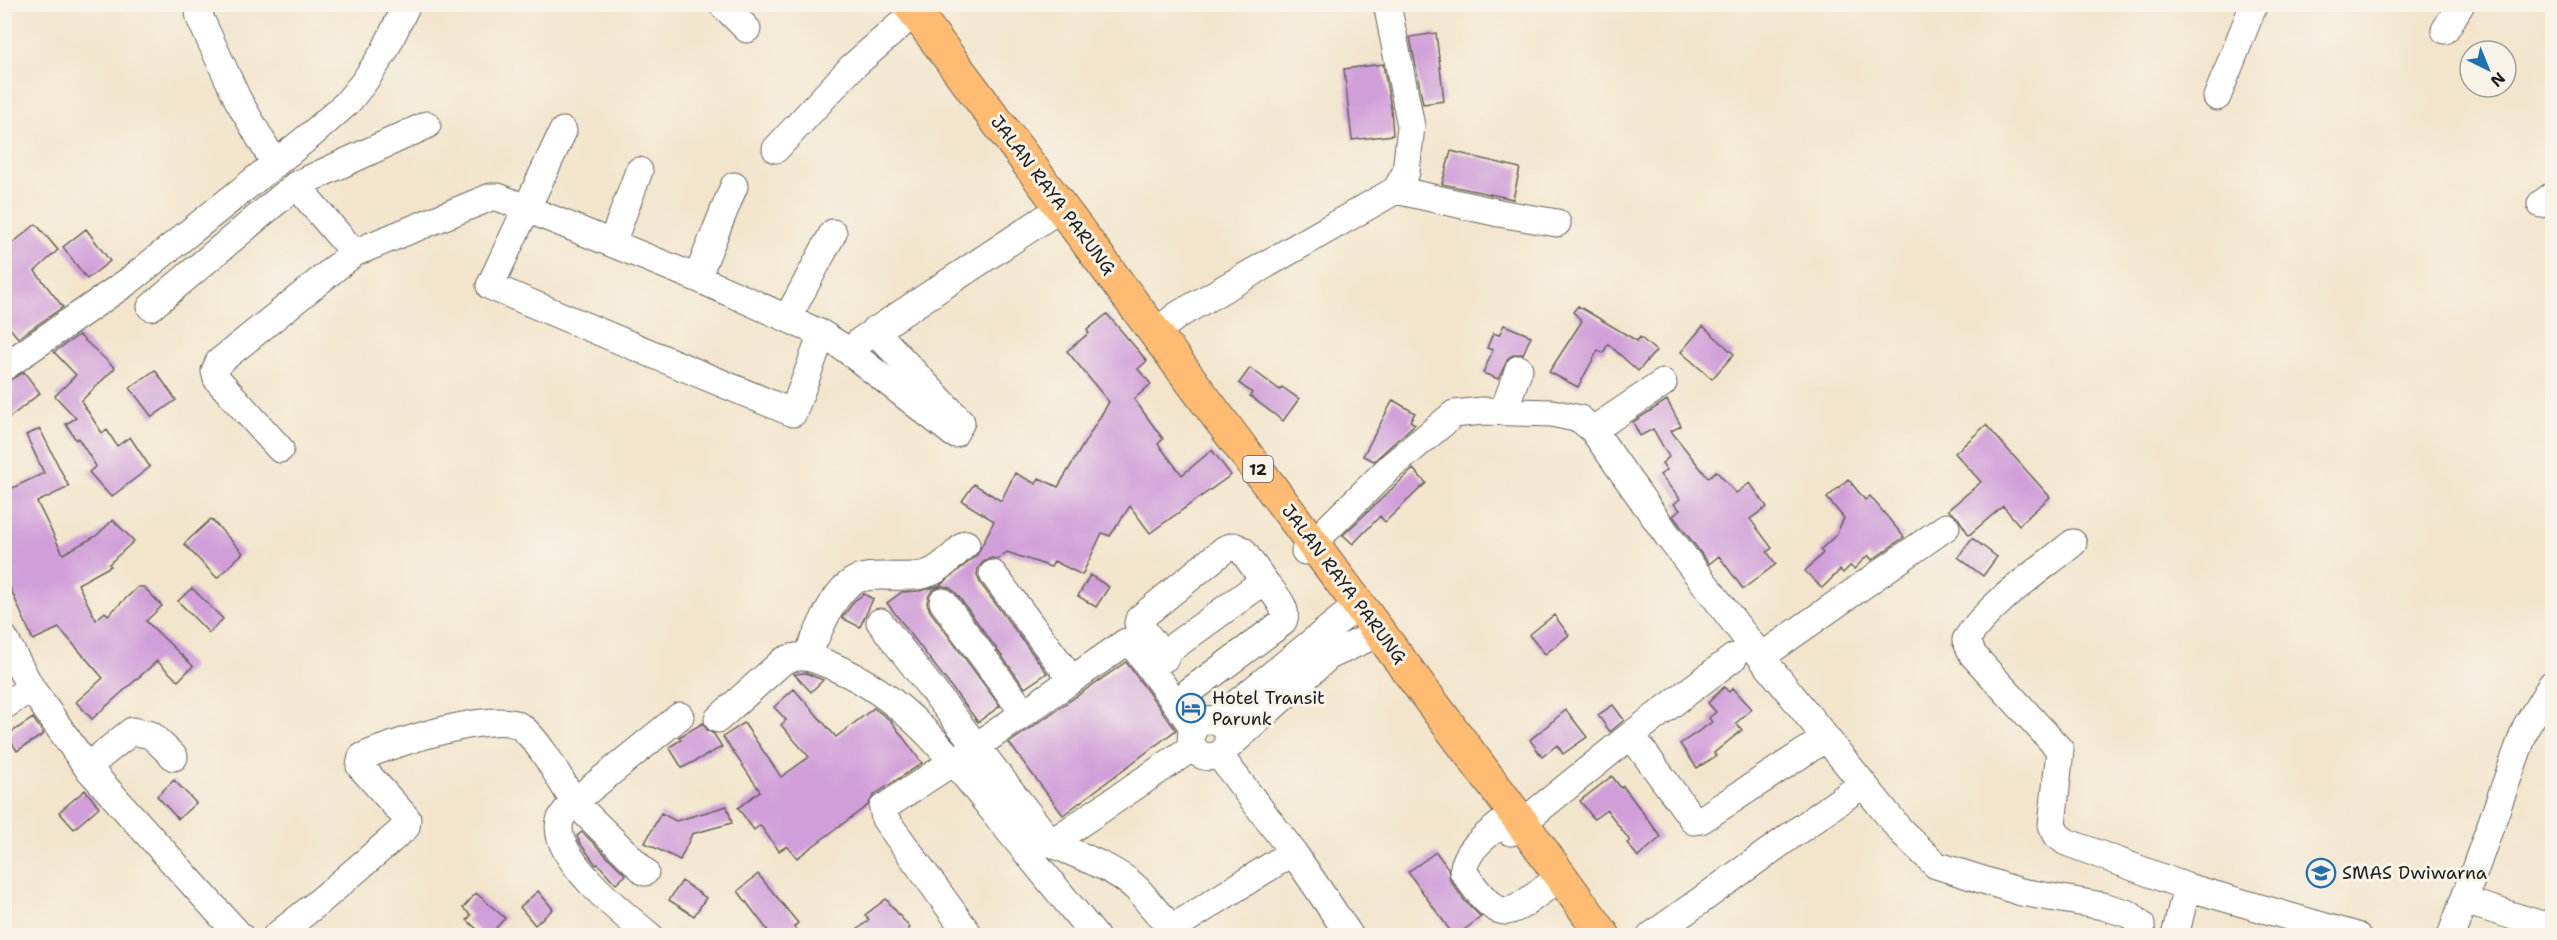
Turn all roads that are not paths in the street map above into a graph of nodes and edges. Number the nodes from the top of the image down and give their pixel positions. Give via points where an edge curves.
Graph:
1 (198, 4) edge
2 (407, 4) edge
3 (722, 4) edge
4 (1387, 4) edge
5 (2254, 4) edge
6 (2461, 4) edge
7 (904, 9) edge
8 (747, 29) dead end
9 (2445, 30) dead end
10 (2217, 97) dead end
11 (427, 125) dead end
12 (562, 131) dead end
13 (776, 149) dead end
14 (275, 164) junction
15 (639, 171) dead end
16 (296, 185) junction
17 (734, 186) dead end
18 (1396, 190) junction
19 (524, 210) junction
20 (1050, 215) junction
21 (1557, 222) dead end
22 (833, 233) dead end
23 (612, 243) junction
24 (354, 253) junction
25 (697, 278) junction
26 (151, 307) dead end
27 (788, 317) junction
28 (874, 330) junction
29 (1156, 332) junction
30 (822, 334) junction
31 (847, 350) junction
32 (4, 367) edge
33 (1519, 369) dead end
34 (1663, 383) dead end
35 (1503, 412) junction
36 (1593, 430) junction
37 (280, 449) dead end
38 (1946, 527) dead end
39 (2073, 543) dead end
40 (966, 544) dead end
41 (1310, 548) junction
42 (993, 574) dead end
43 (1264, 581) junction
44 (943, 602) dead end
45 (1354, 608) junction
46 (880, 622) dead end
47 (1374, 635) junction
48 (4, 638) edge
49 (807, 655) junction
50 (1162, 655) junction
51 (1734, 657) dead end
52 (1761, 657) junction
53 (1072, 680) junction
54 (2553, 684) edge
55 (31, 688) junction
56 (1190, 691) junction
57 (4, 706) edge
58 (1024, 713) junction
59 (680, 716) dead end
60 (718, 719) dead end
61 (1203, 729) junction
62 (1631, 735) junction
63 (1826, 738) junction
64 (977, 746) junction
65 (1224, 750) junction
66 (174, 757) dead end
67 (954, 762) junction
68 (87, 767) junction
69 (1863, 784) junction
70 (574, 802) junction
71 (1512, 826) junction
72 (1051, 843) junction
73 (1293, 852) junction
74 (645, 872) dead end
75 (1555, 881) junction
76 (2187, 887) junction
77 (2465, 901) junction
78 (2553, 928) edge
79 (240, 936) edge
80 (276, 936) edge
81 (650, 936) edge
82 (970, 936) edge
83 (1095, 936) edge
84 (1350, 936) edge
85 (1586, 936) edge
86 (1604, 936) edge
87 (1651, 936) edge
88 (2142, 936) edge
89 (2175, 936) edge
90 (2357, 936) edge
91 (2451, 936) edge

1 - 14 street via 200,18 238,100
2 - 14 street via 384,52 353,96
3 - 8 street
4 - 18 street via 1411,126 1406,172
5 - 10 street
6 - 9 street
7 - 13 street
7 - 20 highway, JALAN RAYA PARUNG / 12
7 - 29 highway, JALAN RAYA PARUNG / 12
11 - 16 street
12 - 19 street
14 - 32 street via 130,280
15 - 23 street
16 - 24 street
16 - 26 street
17 - 25 street
18 - 21 street
18 - 29 street via 1178,315
19 - 23 street
19 - 24 street via 491,197
19 - 30 street via 490,286 793,413
20 - 28 street
20 - 41 highway, JALAN RAYA PARUNG / 12
22 - 27 street
23 - 25 street
24 - 37 street via 219,362 215,371 217,379
25 - 27 street
27 - 30 street
28 - 31 street
28 - 31 street via 961,422 954,434
29 - 41 highway, JALAN RAYA PARUNG / 12
30 - 31 street
33 - 35 street
34 - 36 street
35 - 36 street via 1552,413 1580,419
35 - 41 street via 1454,414 1389,468
36 - 52 street
38 - 52 street
39 - 76 street via 2003,602 1966,640 1973,655 2060,750 2052,825 2057,835 2066,842
40 - 49 street via 927,574 867,576 850,583 838,597
41 - 45 highway, JALAN RAYA PARUNG / 12
42 - 53 street
43 - 50 street
43 - 50 street via 1242,550 1234,546 1225,549 1139,619
43 - 56 street via 1285,611 1282,623
44 - 58 street
45 - 47 highway, JALAN RAYA PARUNG / 12
45 - 61 street
46 - 64 street
47 - 65 street via 1329,656
47 - 71 highway, JALAN RAYA PARUNG / 12
48 - 55 street
49 - 60 street via 783,661
49 - 67 street via 859,677 881,692
50 - 56 street
51 - 62 street
52 - 63 street
53 - 58 street
53 - 61 street via 1122,644 1130,643
54 - 77 street via 2526,727
55 - 57 street
55 - 68 street
56 - 61 street
58 - 64 street
59 - 70 street
61 - 65 street via 1204,757
61 - 72 street
62 - 63 street via 1694,821
62 - 71 street
63 - 69 street
64 - 67 street
64 - 72 street
65 - 73 street
66 - 68 street via 151,735 132,731
67 - 82 street via 883,808 883,813
67 - 83 street
68 - 79 street
69 - 87 street
69 - 88 street via 1901,831 1936,865 2021,892 2129,914 2141,925
70 - 74 street
70 - 80 street via 543,752 515,724 451,728 362,757 360,766 407,819 406,827
70 - 81 street via 560,819 559,831 569,856 594,888
71 - 75 highway, JALAN RAYA PARUNG / 12
71 - 75 street via 1475,845 1465,858 1463,871 1481,897 1494,909 1509,911
72 - 73 street via 1135,886 1176,926
73 - 84 street
75 - 85 highway, JALAN RAYA PARUNG / 12
75 - 86 highway, JALAN RAYA PARUNG / 12
76 - 89 street
76 - 90 street
77 - 78 street
77 - 91 street

